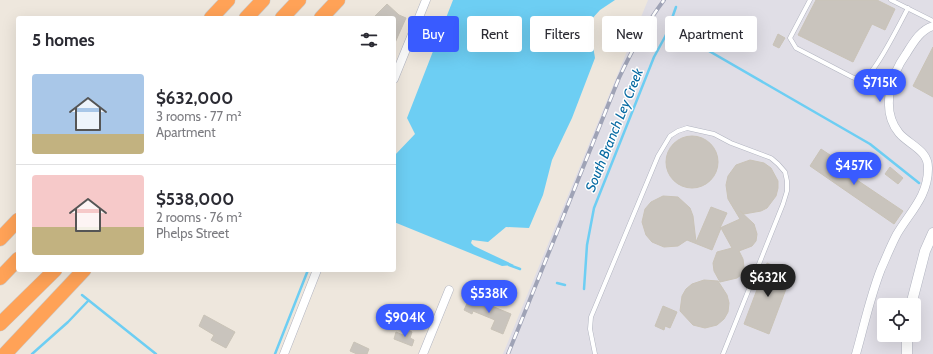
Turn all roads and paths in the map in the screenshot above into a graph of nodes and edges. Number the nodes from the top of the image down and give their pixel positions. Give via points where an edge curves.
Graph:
1 (228, 0) edge
2 (263, 0) edge
3 (299, 0) edge
4 (338, 0) edge
5 (426, 0) edge
6 (810, 0) edge
7 (891, 0) edge
8 (899, 2) edge
9 (908, 8) junction
10 (213, 16) edge
11 (248, 16) edge
12 (284, 16) edge
13 (323, 16) edge
14 (933, 21) edge
15 (930, 27) edge
16 (396, 74) edge
17 (16, 222) edge
18 (933, 233) edge
19 (0, 239) edge
20 (16, 261) edge
21 (42, 272) edge
22 (53, 272) edge
23 (82, 272) edge
24 (317, 272) edge
25 (0, 278) edge
26 (450, 290) dead end
27 (913, 298) edge
28 (0, 319) edge
29 (0, 324) edge
30 (907, 342) edge
31 (5, 354) edge
32 (284, 354) edge
33 (423, 354) edge
34 (595, 354) edge
35 (723, 354) edge
36 (856, 354) edge
37 (907, 354) edge

1 - 10 highway
2 - 11 highway
3 - 12 highway
4 - 13 highway
5 - 16 street
6 - 9 lane via 790,38 793,44 803,52 859,79 865,78 874,69
7 - 8 lane
8 - 9 lane
9 - 14 lane
15 - 36 street via 920,34 903,58 893,78 890,106 892,121 899,133 926,158 929,168 927,185 922,198 898,233 881,270
17 - 19 highway
18 - 27 street via 925,251
20 - 25 highway
21 - 28 highway
22 - 29 highway
23 - 31 highway
24 - 32 street
26 - 33 street
30 - 37 street
34 - 35 lane via 590,329 591,317 658,156 670,136 687,128 714,134 771,158 785,172 787,181 783,204

